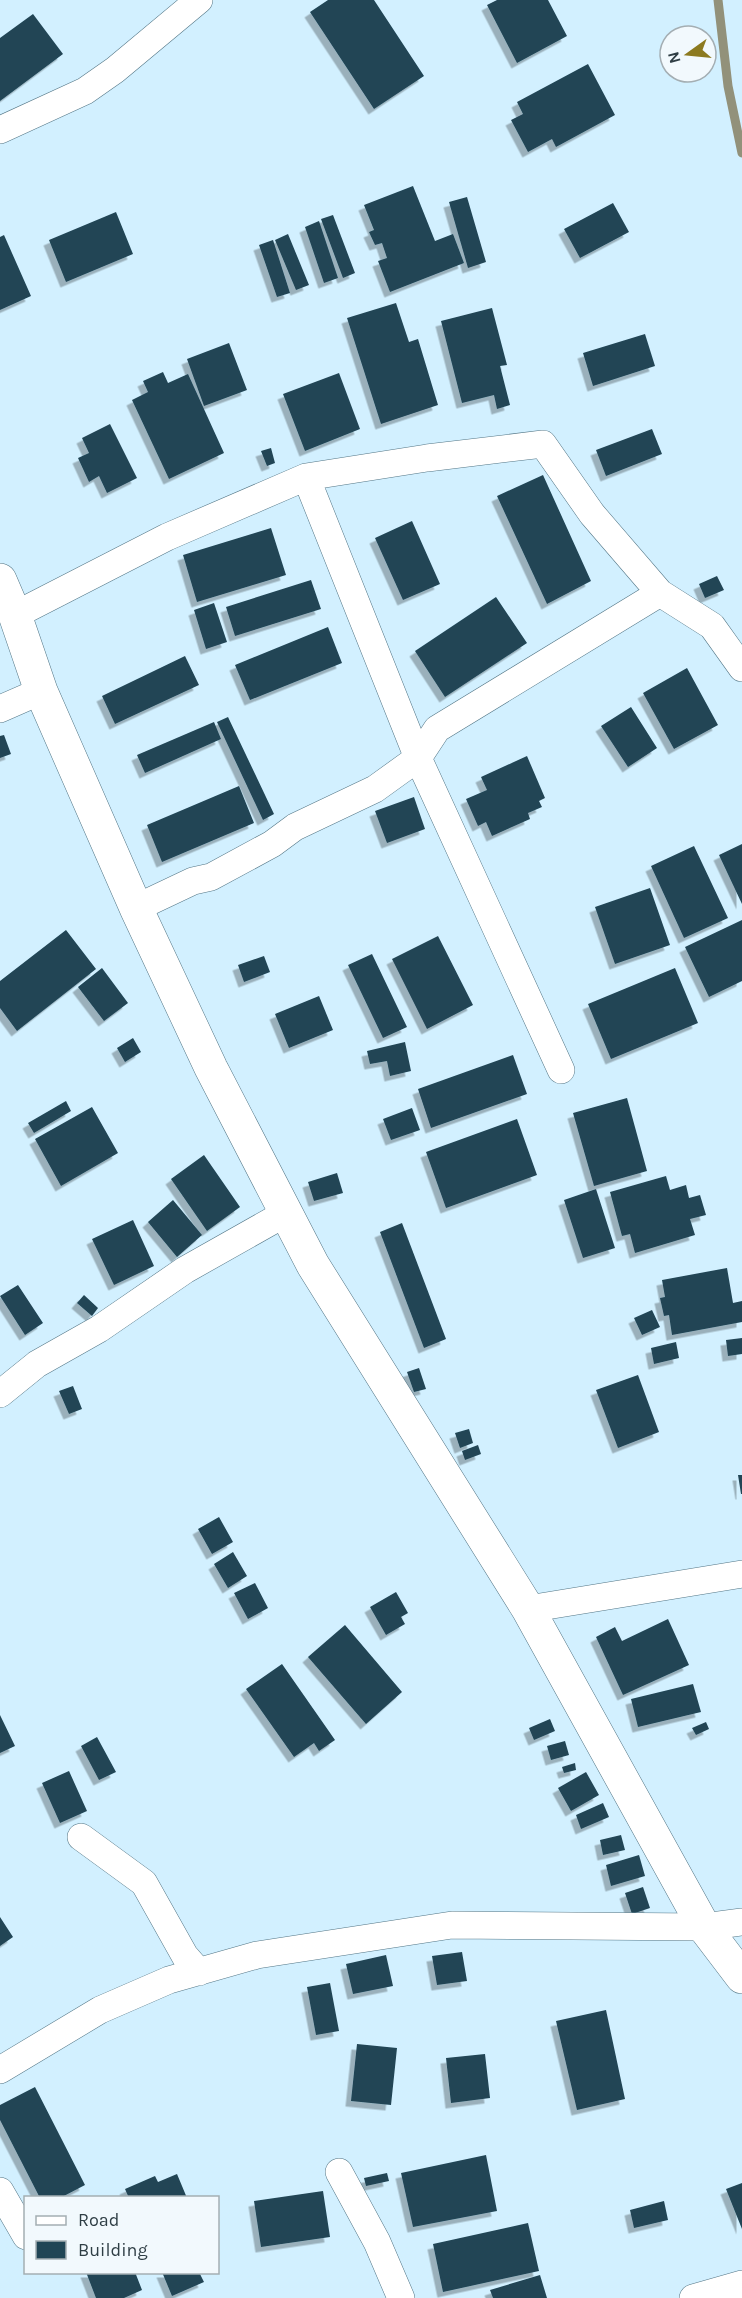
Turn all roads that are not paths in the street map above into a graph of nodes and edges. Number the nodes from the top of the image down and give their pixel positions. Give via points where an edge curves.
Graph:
1 (199, 0) edge
2 (0, 130) edge
3 (306, 477) junction
4 (0, 580) edge
5 (660, 593) junction
6 (15, 615) junction
7 (742, 668) edge
8 (40, 691) junction
9 (0, 709) edge
10 (418, 758) junction
11 (136, 908) junction
12 (561, 1070) dead end
13 (286, 1213) junction
14 (0, 1394) edge
15 (742, 1574) edge
16 (528, 1609) junction
17 (81, 1837) dead end
18 (742, 1922) edge
19 (704, 1927) junction
20 (199, 1972) junction
21 (742, 1977) edge
22 (0, 2070) edge
23 (339, 2172) dead end
24 (0, 2190) edge
25 (24, 2232) edge
26 (742, 2284) edge
27 (401, 2298) edge
28 (693, 2298) edge

1 - 2 street via 85,91
3 - 5 street via 543,444 592,513
3 - 6 street via 167,537
3 - 10 street
4 - 6 street
5 - 7 street via 712,626
5 - 10 street via 437,729
6 - 8 street
8 - 9 street
8 - 11 street
10 - 11 street via 375,789 295,827 211,877 193,881
10 - 12 street
11 - 13 street via 211,1068
13 - 14 street via 185,1270 99,1329 37,1364
13 - 16 street via 313,1265
15 - 16 street
16 - 19 street
17 - 20 street via 144,1883 184,1956
18 - 19 street
19 - 20 street via 452,1926 257,1955
19 - 21 street
20 - 22 street via 169,1980 100,2010
23 - 27 street via 378,2242
24 - 25 street
26 - 28 street

